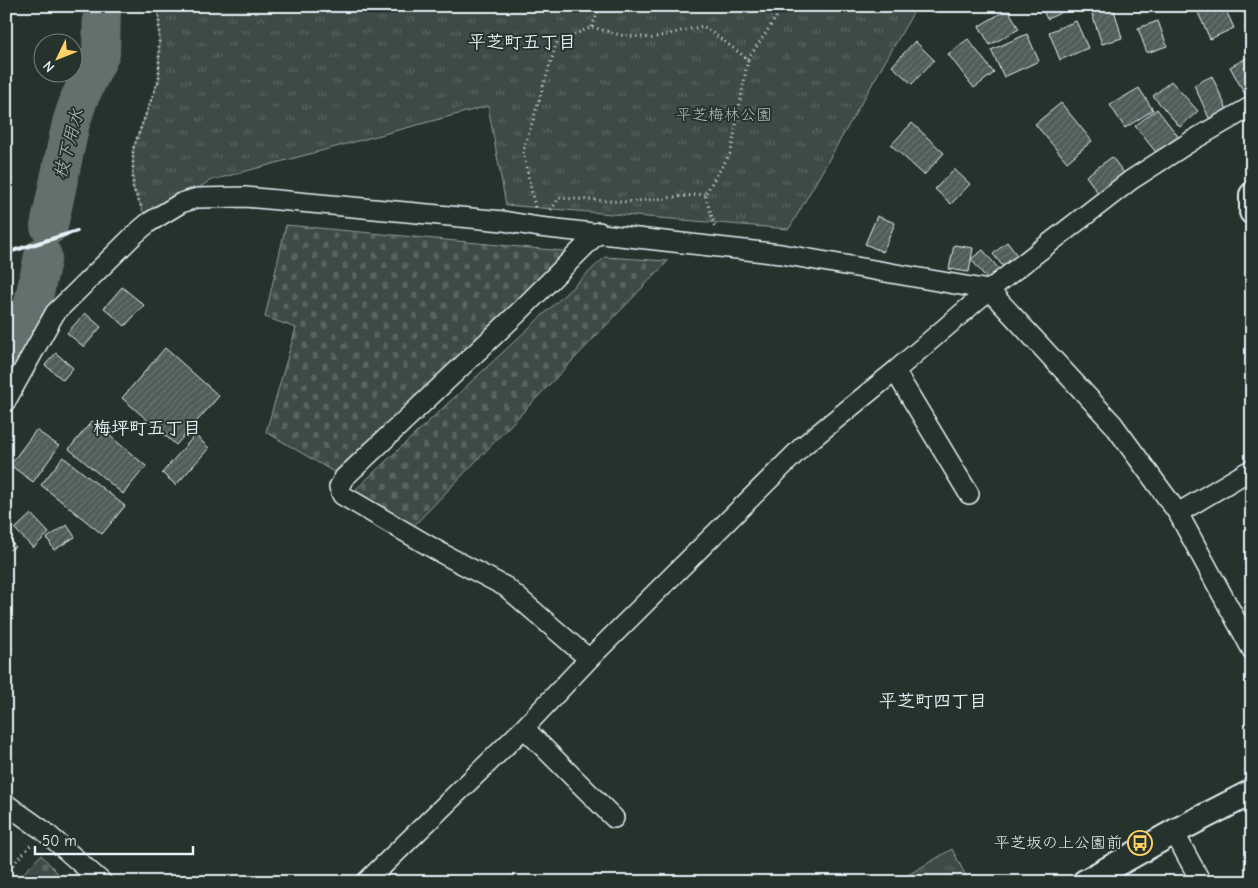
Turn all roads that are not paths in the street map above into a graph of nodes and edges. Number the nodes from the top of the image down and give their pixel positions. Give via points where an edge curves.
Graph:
1 (1252, 106) edge
2 (1252, 196) edge
3 (1252, 212) edge
4 (600, 232) junction
5 (989, 290) junction
6 (895, 371) junction
7 (6, 401) edge
8 (1252, 469) edge
9 (969, 494) dead end
10 (1178, 513) junction
11 (1252, 650) edge
12 (589, 659) junction
13 (524, 728) junction
14 (1252, 792) edge
15 (6, 804) edge
16 (614, 818) dead end
17 (1174, 832) junction
18 (102, 882) edge
19 (366, 882) edge
20 (1085, 882) edge
21 (1201, 882) edge

1 - 5 street via 1131,180
2 - 3 street
4 - 5 street via 781,254
4 - 7 street via 245,196 197,198 181,203 148,223 55,313
4 - 12 street via 338,486 342,495 443,554 506,586
5 - 6 street
5 - 10 street via 1113,424
6 - 9 street
6 - 12 street via 803,446
8 - 10 street
10 - 11 street
12 - 13 street
13 - 16 street
13 - 19 street
14 - 17 street
15 - 18 street via 44,831
17 - 20 street
17 - 21 street

